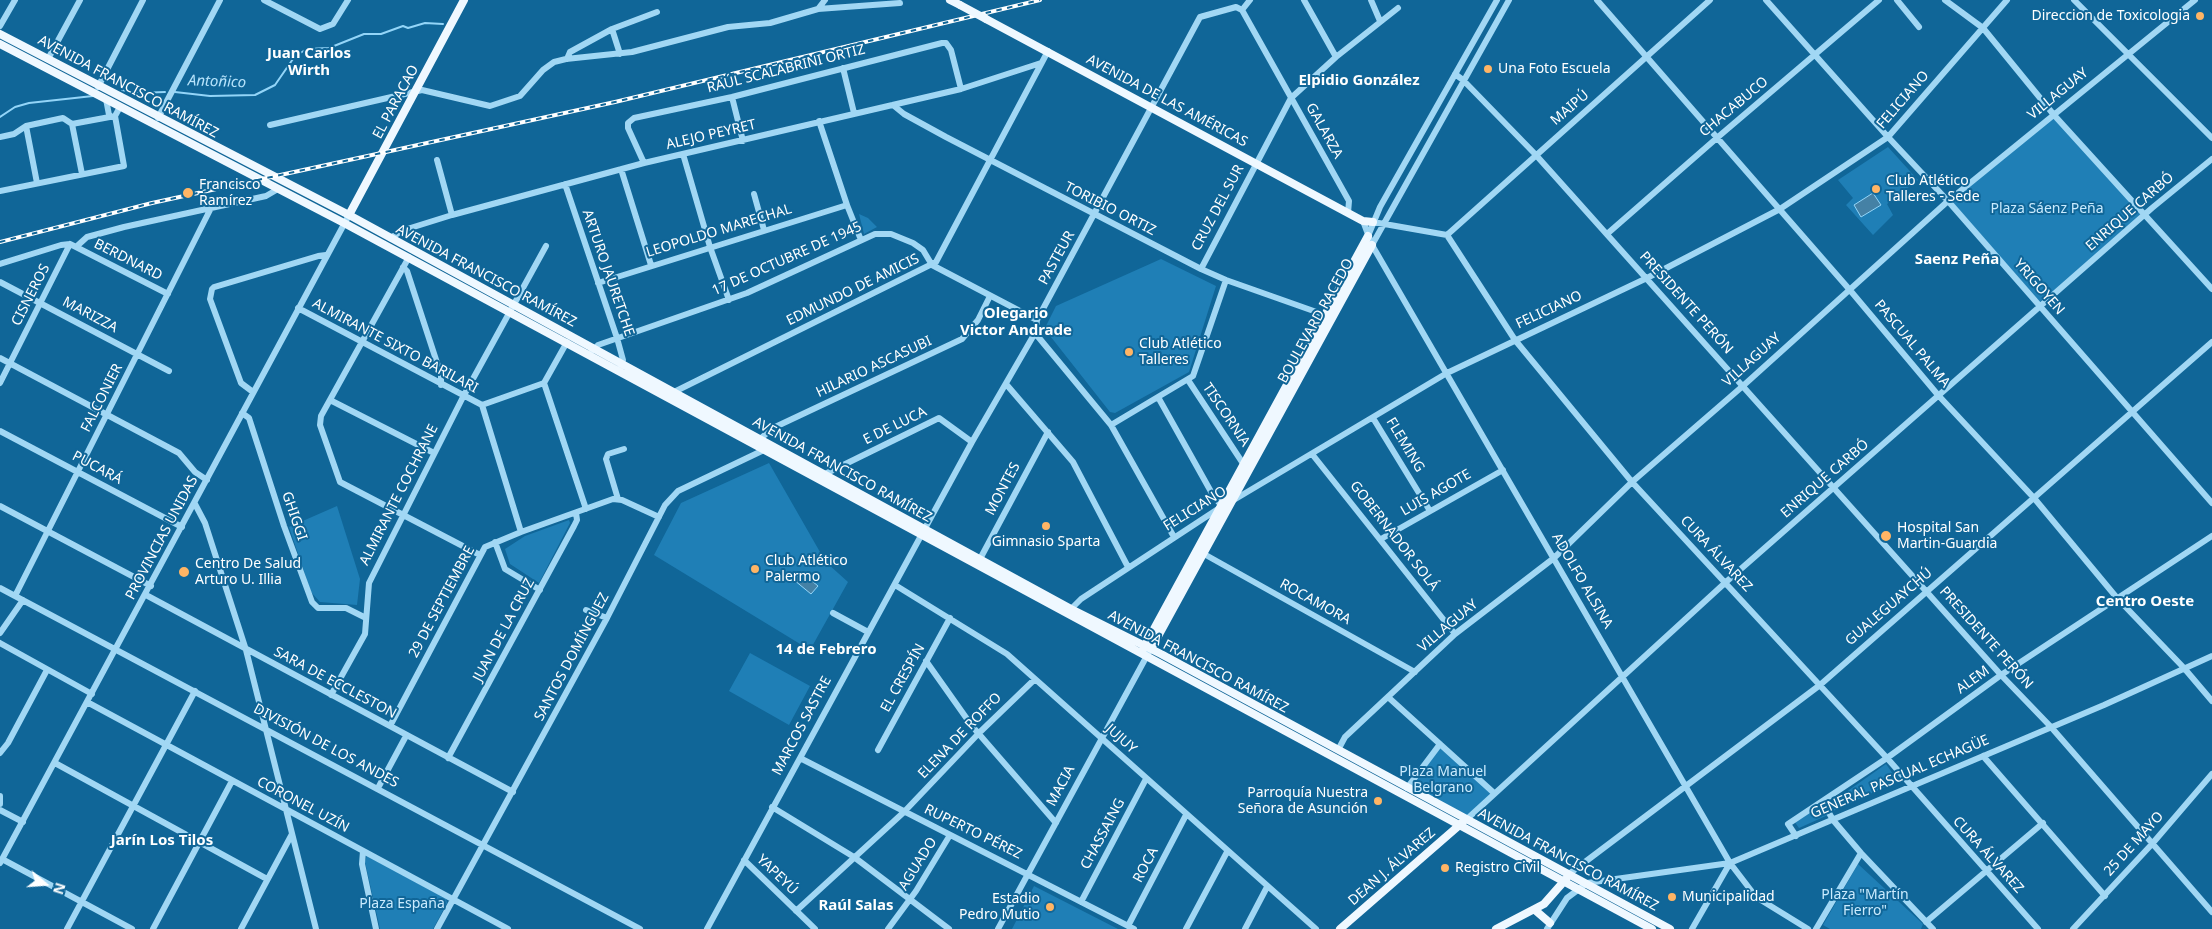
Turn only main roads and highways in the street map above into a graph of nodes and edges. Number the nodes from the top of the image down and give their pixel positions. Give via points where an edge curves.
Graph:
1 (464, 0) edge
2 (950, 0) edge
3 (0, 34) edge
4 (0, 44) edge
5 (349, 215) junction
6 (1373, 222) road end
7 (1368, 236) road end
8 (1372, 245) road end
9 (511, 308) junction
10 (592, 351) junction
11 (621, 367) junction
12 (923, 532) junction
13 (1146, 651) junction
14 (1464, 822) junction
15 (1569, 874) junction
16 (1564, 881) junction
17 (1535, 910) junction
18 (1549, 926) edge
19 (1340, 929) edge
20 (1496, 929) edge
21 (1652, 929) edge
22 (1670, 929) edge

1 - 5 main road, EL PARACAO
2 - 6 main road, AVENIDA DE LAS AMÉRICAS, bridge via 1363,221
3 - 5 main road, AVENIDA FRANCISCO RAMÍREZ
4 - 9 main road, AVENIDA FRANCISCO RAMÍREZ
5 - 9 main road, AVENIDA FRANCISCO RAMÍREZ
7 - 13 main road, BOULEVARD RACEDO
8 - 13 main road, BOULEVARD RACEDO via 1204,554
9 - 10 main road, AVENIDA FRANCISCO RAMÍREZ
9 - 10 main road, AVENIDA FRANCISCO RAMÍREZ via 567,342
10 - 11 main road, AVENIDA FRANCISCO RAMÍREZ
11 - 12 main road, AVENIDA FRANCISCO RAMÍREZ via 762,450
11 - 12 main road, AVENIDA FRANCISCO RAMÍREZ via 825,474
12 - 13 main road, AVENIDA FRANCISCO RAMÍREZ
12 - 13 main road, AVENIDA FRANCISCO RAMÍREZ via 980,559
13 - 14 main road, AVENIDA FRANCISCO RAMÍREZ
13 - 14 main road, AVENIDA FRANCISCO RAMÍREZ via 1338,750
14 - 15 main road, AVENIDA FRANCISCO RAMÍREZ
14 - 16 main road, AVENIDA FRANCISCO RAMÍREZ
14 - 19 main road, DEAN J. ÁLVAREZ
15 - 16 main road
15 - 22 main road, AVENIDA FRANCISCO RAMÍREZ
16 - 17 main road via 1550,899
16 - 21 main road, AVENIDA FRANCISCO RAMÍREZ
17 - 18 main road
17 - 20 main road

